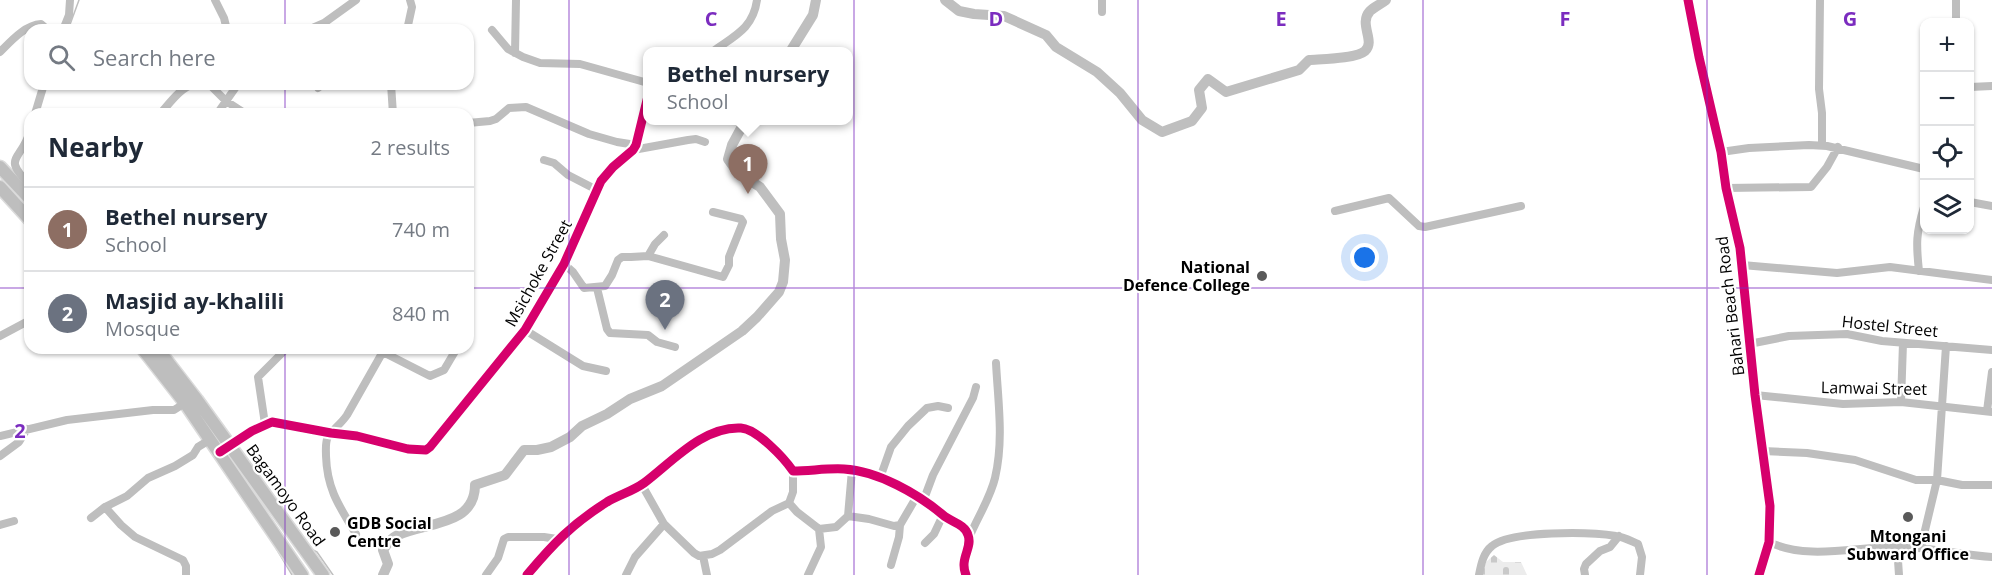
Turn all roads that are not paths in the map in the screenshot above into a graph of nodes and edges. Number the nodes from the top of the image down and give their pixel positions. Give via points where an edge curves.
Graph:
1 (70, 0) edge
2 (215, 0) edge
3 (343, 0) edge
4 (356, 0) edge
5 (410, 0) edge
6 (516, 0) edge
7 (1101, 0) edge
8 (1688, 0) edge
9 (1820, 0) edge
10 (1956, 0) edge
11 (758, 2) edge
12 (344, 10) junction
13 (1102, 12) dead end
14 (1956, 18) edge
15 (65, 24) edge
16 (226, 24) edge
17 (322, 24) edge
18 (408, 24) edge
19 (492, 30) dead end
20 (24, 31) edge
21 (718, 47) edge
22 (0, 51) edge
23 (515, 53) junction
24 (643, 82) edge
25 (1992, 86) edge
26 (1974, 87) edge
27 (42, 90) edge
28 (182, 90) edge
29 (216, 90) edge
30 (234, 90) edge
31 (391, 90) edge
32 (226, 101) junction
33 (37, 108) edge
34 (165, 108) edge
35 (221, 108) edge
36 (237, 108) edge
37 (393, 108) edge
38 (643, 116) edge
39 (474, 123) edge
40 (705, 142) dead end
41 (24, 143) edge
42 (1822, 146) junction
43 (1838, 147) junction
44 (635, 148) junction
45 (1721, 152) junction
46 (544, 160) dead end
47 (0, 166) edge
48 (1920, 169) edge
49 (24, 179) edge
50 (0, 187) edge
51 (1726, 188) junction
52 (597, 190) junction
53 (24, 192) edge
54 (1974, 203) edge
55 (1521, 206) dead end
56 (1992, 206) edge
57 (1335, 211) dead end
58 (712, 212) dead end
59 (24, 213) edge
60 (1920, 221) edge
61 (664, 235) dead end
62 (648, 256) junction
63 (564, 264) junction
64 (1742, 265) junction
65 (1918, 271) junction
66 (1992, 280) edge
67 (597, 288) junction
68 (24, 323) edge
69 (525, 330) junction
70 (0, 336) edge
71 (1903, 343) junction
72 (1749, 344) junction
73 (1946, 346) junction
74 (675, 347) dead end
75 (1992, 350) edge
76 (147, 354) edge
77 (161, 354) edge
78 (281, 354) edge
79 (379, 354) edge
80 (389, 354) edge
81 (453, 354) edge
82 (996, 363) dead end
83 (606, 371) dead end
84 (1992, 372) edge
85 (976, 387) dead end
86 (1755, 395) junction
87 (1901, 402) junction
88 (185, 403) junction
89 (1943, 406) junction
90 (948, 408) dead end
91 (1990, 411) edge
92 (265, 424) junction
93 (27, 429) junction
94 (331, 433) junction
95 (0, 436) edge
96 (211, 439) junction
97 (225, 448) junction
98 (1763, 451) junction
99 (0, 456) edge
100 (852, 470) junction
101 (793, 471) junction
102 (879, 478) junction
103 (1937, 480) junction
104 (642, 485) junction
105 (1992, 485) edge
106 (920, 497) junction
107 (789, 503) junction
108 (105, 507) junction
109 (943, 515) junction
110 (848, 516) junction
111 (90, 518) dead end
112 (14, 521) dead end
113 (664, 524) junction
114 (0, 525) edge
115 (900, 525) junction
116 (819, 529) junction
117 (356, 534) dead end
118 (1619, 536) junction
119 (969, 538) junction
120 (557, 539) junction
121 (1769, 542) junction
122 (925, 543) dead end
123 (1898, 546) junction
124 (1921, 547) junction
125 (703, 556) junction
126 (1992, 557) edge
127 (891, 565) dead end
128 (186, 575) edge
129 (302, 575) edge
130 (323, 575) edge
131 (486, 575) edge
132 (526, 575) edge
133 (626, 575) edge
134 (707, 575) edge
135 (808, 575) edge
136 (966, 575) edge
137 (1479, 575) edge
138 (1585, 575) edge
139 (1640, 575) edge
140 (1759, 575) edge
141 (1899, 575) edge

1 - 15 street
2 - 16 street
3 - 12 street
4 - 12 street
5 - 18 street
6 - 23 street
7 - 13 street
8 - 45 street, Bahari Beach Road
9 - 42 street
10 - 14 street
11 - 21 street via 753,18
12 - 17 street
19 - 23 street
20 - 22 street
23 - 24 street via 540,63 580,64
25 - 26 street
27 - 33 street
28 - 34 street
29 - 32 street
30 - 32 street
31 - 37 street
32 - 35 street
32 - 36 street
38 - 44 street
39 - 44 street via 490,122 509,108 525,107
40 - 44 street via 696,139
41 - 49 street via 14,163
42 - 43 street
42 - 45 street via 1749,147
43 - 48 street
43 - 51 street via 1812,187
44 - 52 street, Msichoke Street via 605,175
45 - 51 street, Bahari Beach Road
46 - 52 street
47 - 53 highway
50 - 59 highway
51 - 64 street, Bahari Beach Road
52 - 63 street, Msichoke Street
54 - 56 street
55 - 57 street via 1425,227 1389,198
58 - 62 street via 743,222 723,277
60 - 65 street via 1915,244
61 - 62 street
62 - 67 street via 622,257 608,282
63 - 67 street via 584,288
63 - 69 street, Msichoke Street
64 - 65 street via 1827,273 1890,267
64 - 72 street, Bahari Beach Road
65 - 66 street
67 - 74 street via 610,333 648,335
68 - 70 street
69 - 83 street via 583,366
69 - 94 street, Msichoke Street via 426,450
71 - 72 street, Hostel Street via 1847,334 1789,336
71 - 73 street, Hostel Street
71 - 87 street
72 - 86 street, Bahari Beach Road
73 - 75 street, Hostel Street
73 - 89 street
76 - 88 highway, Bagamoyo Road
77 - 97 highway, Bagamoyo Road
78 - 92 street via 258,377
79 - 94 street via 340,425
80 - 81 street via 430,376 444,370
82 - 119 street via 1000,446 994,480
84 - 91 street
85 - 106 street
86 - 87 street, Lamwai Street via 1843,404
86 - 98 street, Bahari Beach Road
87 - 89 street, Lamwai Street
88 - 93 street via 174,410 67,420
88 - 96 highway, Bagamoyo Road
89 - 91 street, Lamwai Street
89 - 103 street
90 - 102 street via 923,411 903,430 891,447
92 - 94 street, Msichoke Street
92 - 97 street
93 - 95 street
93 - 99 street via 19,442
94 - 117 street via 326,443 331,490
96 - 97 highway, Bagamoyo Road
96 - 108 street via 193,455 148,478 127,496
97 - 129 highway, Bagamoyo Road
97 - 130 highway, Bagamoyo Road
98 - 103 street via 1855,460 1916,480
98 - 121 street, Bahari Beach Road via 1770,506
100 - 101 street
100 - 102 street
100 - 110 street
101 - 104 street via 759,436 744,428 726,429 686,449
101 - 107 street
102 - 106 street
103 - 105 street
103 - 124 street
104 - 113 street
104 - 120 street via 609,501
106 - 109 street
106 - 115 street
107 - 116 street
107 - 125 street via 720,550
108 - 111 street
108 - 128 street via 135,537 183,560
109 - 119 street via 965,529
109 - 122 street
110 - 115 street
110 - 116 street via 836,527
112 - 114 street
113 - 125 street via 694,553
113 - 133 street via 635,557
115 - 127 street
116 - 135 street via 821,547
118 - 137 street via 1570,533 1503,540 1484,555
118 - 138 street via 1611,547 1586,564
118 - 139 street via 1640,547
119 - 136 street via 963,561
120 - 131 street via 504,539 498,558
120 - 132 street
121 - 123 street via 1792,550
121 - 140 street, Bahari Beach Road
123 - 124 street
123 - 141 street
124 - 126 street
125 - 134 street

